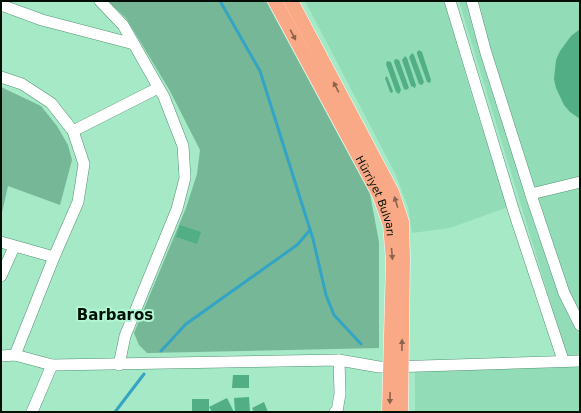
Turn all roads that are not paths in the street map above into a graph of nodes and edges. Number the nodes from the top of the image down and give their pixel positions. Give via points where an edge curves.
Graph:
1 (100, 1) edge
2 (274, 1) edge
3 (291, 1) edge
4 (450, 1) edge
5 (472, 1) edge
6 (1, 5) edge
7 (134, 44) junction
8 (1, 77) edge
9 (158, 88) junction
10 (73, 131) junction
11 (580, 182) edge
12 (531, 194) junction
13 (1, 242) edge
14 (14, 247) junction
15 (54, 257) junction
16 (1, 276) edge
17 (580, 325) edge
18 (14, 355) junction
19 (1, 356) edge
20 (339, 360) junction
21 (563, 360) junction
22 (580, 360) edge
23 (119, 365) junction
24 (52, 366) junction
25 (396, 367) junction
26 (32, 412) edge
27 (335, 412) edge
28 (389, 412) edge
29 (401, 412) edge

1 - 7 street via 123,25
2 -> 25 main road, Hürriyet Bulvarı via 379,194 390,225
25 -> 3 main road, Hürriyet Bulvarı via 403,259 400,214 392,192
4 - 21 street via 514,212
5 - 12 street
6 - 7 street via 42,20
7 - 9 street
8 - 10 street via 22,84 51,103
9 - 10 street
9 - 23 street via 164,97 182,146 185,178 177,209 125,336
10 - 15 street via 84,164 78,202
11 - 12 street
12 - 17 street via 564,293
13 - 14 street
14 - 15 street
14 - 16 street
15 - 18 street
18 - 19 street
18 - 24 street
20 - 23 street
20 - 25 street via 379,367
20 - 27 street via 340,394
21 - 22 street
21 - 25 street
23 - 24 street
24 - 26 street
25 -> 28 main road, Hürriyet Bulvarı
25 - 29 main road, Hürriyet Bulvarı

